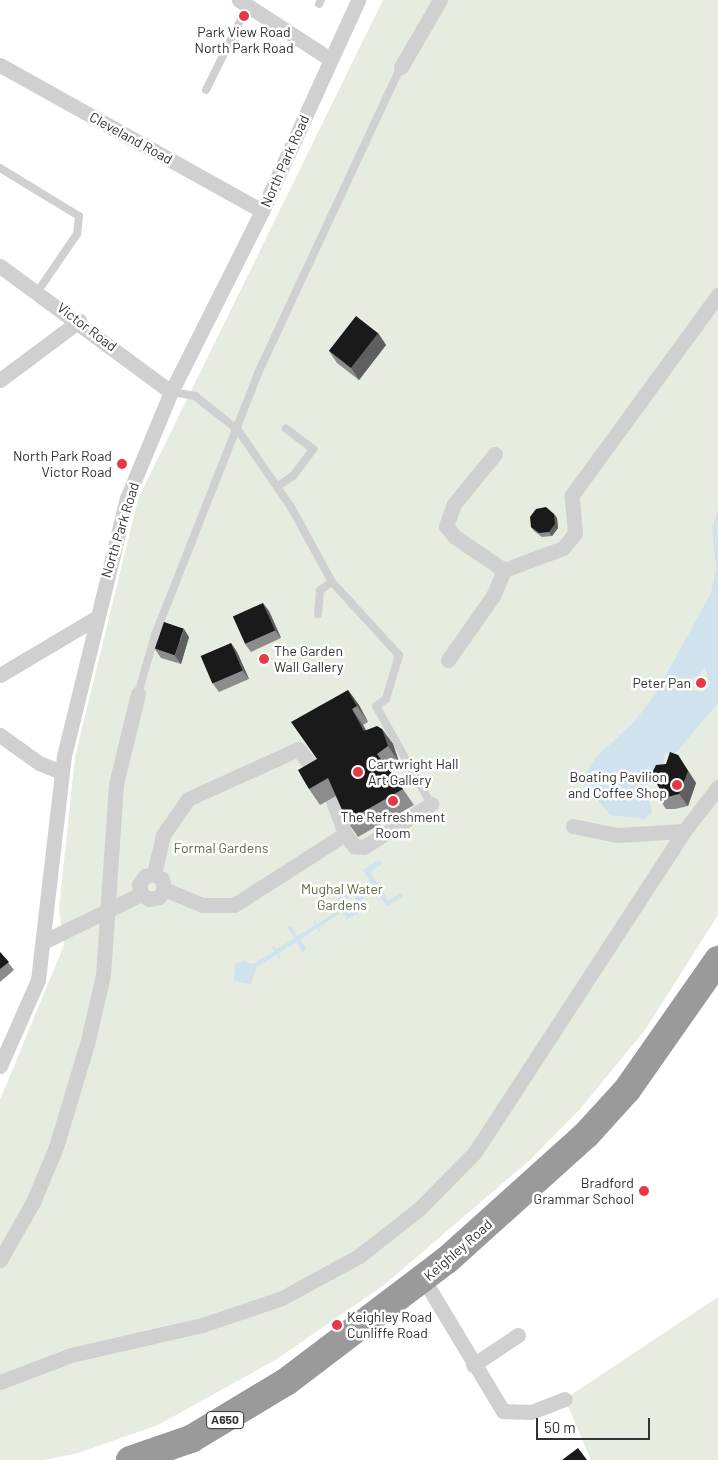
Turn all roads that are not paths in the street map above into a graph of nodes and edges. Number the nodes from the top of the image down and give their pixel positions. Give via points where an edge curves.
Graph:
1 (358, 0) edge
2 (440, 0) edge
3 (244, 3) edge
4 (330, 59) junction
5 (0, 64) edge
6 (401, 67) joint
7 (206, 90) dead end
8 (0, 168) edge
9 (262, 211) junction
10 (0, 266) edge
11 (38, 291) junction
12 (718, 295) edge
13 (79, 321) junction
14 (0, 380) edge
15 (171, 392) junction
16 (286, 429) dead end
17 (238, 430) junction
18 (494, 454) dead end
19 (278, 486) junction
20 (504, 570) junction
21 (332, 582) junction
22 (318, 614) dead end
23 (96, 618) junction
24 (448, 660) dead end
25 (0, 675) edge
26 (138, 694) joint
27 (0, 735) edge
28 (61, 772) junction
29 (322, 779) edge
30 (718, 788) edge
31 (332, 798) edge
32 (431, 804) joint
33 (573, 826) dead end
34 (684, 831) junction
35 (345, 834) junction
36 (154, 874) junction
37 (164, 889) junction
38 (141, 894) junction
39 (107, 912) junction
40 (45, 941) junction
41 (718, 960) edge
42 (0, 1066) edge
43 (0, 1260) edge
44 (424, 1280) junction
45 (518, 1335) dead end
46 (473, 1365) junction
47 (0, 1382) edge
48 (565, 1399) dead end
49 (165, 1456) edge
50 (130, 1460) edge

1 - 4 street, North Park Road
2 - 6 street
3 - 4 street
3 - 7 lane
4 - 9 street, North Park Road
5 - 9 street, Cleveland Road
6 - 17 lane via 258,373
8 - 11 lane via 79,216 78,234
9 - 15 street, North Park Road
10 - 11 street, Victor Road
11 - 13 street, Victor Road
12 - 20 street via 572,495 575,533 563,548
13 - 14 street
13 - 15 street, Victor Road
15 - 17 lane via 194,396
15 - 23 street, North Park Road via 127,498
16 - 19 lane via 313,449 293,476
17 - 19 lane
17 - 26 lane via 155,635
18 - 20 street via 454,504 446,526 455,537
19 - 21 lane
20 - 24 street via 493,596
21 - 22 lane via 320,590
21 - 32 lane via 399,655 386,699 376,706
23 - 25 street
23 - 28 street, North Park Road
26 - 39 street via 116,784
27 - 28 street via 39,763
28 - 40 street, North Park Road
29 - 36 street via 298,749 183,802 163,835
30 - 34 street
31 - 35 street
32 - 35 street via 364,847 354,846
33 - 34 street via 617,835
34 - 47 street via 475,1152 419,1209 359,1256 282,1298 202,1325 71,1355
35 - 37 street via 234,905 202,905
36 - 37 street via 162,880
36 - 38 street via 141,880
37 - 38 street via 154,899
38 - 39 street
39 - 40 street
39 - 43 street via 103,975 56,1147 33,1202
40 - 42 street, North Park Road via 38,980
41 - 44 highway, Keighley Road / A650 via 656,1053 586,1135
44 - 46 street
44 - 49 highway, Keighley Road / A650 via 286,1382
45 - 46 street
46 - 48 street via 503,1411 531,1412
49 - 50 highway, Keighley Road / A650

